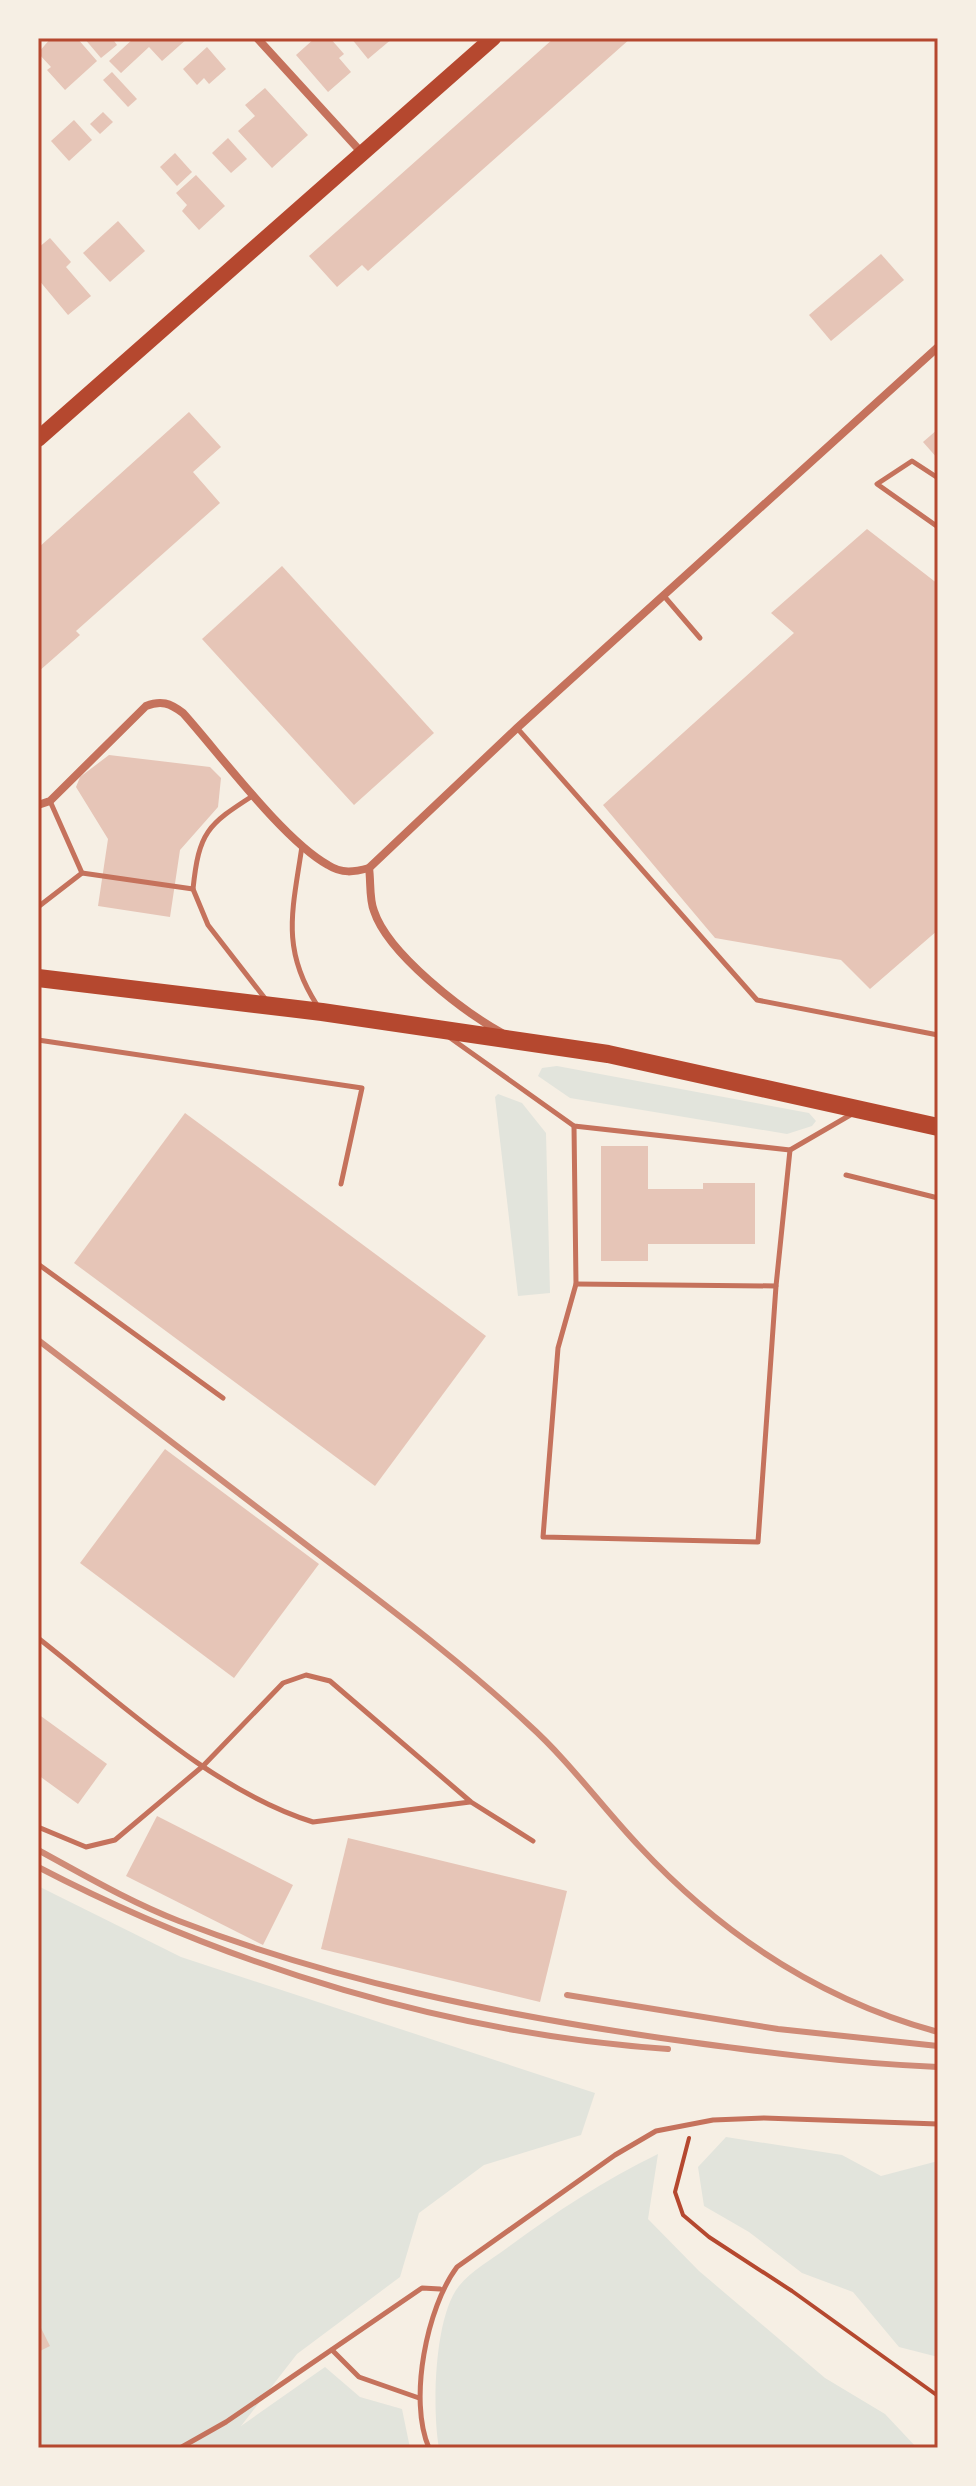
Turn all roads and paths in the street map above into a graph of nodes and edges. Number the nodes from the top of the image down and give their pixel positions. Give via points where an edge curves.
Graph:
1 (257, 38) edge
2 (493, 38) edge
3 (362, 153) junction
4 (938, 347) edge
5 (38, 439) edge
6 (938, 478) edge
7 (938, 527) edge
8 (664, 596) junction
9 (700, 638) dead end
10 (517, 728) junction
11 (255, 794) junction
12 (50, 801) junction
13 (38, 805) edge
14 (302, 846) junction
15 (369, 868) junction
16 (82, 873) junction
17 (193, 889) junction
18 (38, 907) edge
19 (38, 978) edge
20 (273, 1008) junction
21 (322, 1012) junction
22 (437, 1028) junction
23 (938, 1035) edge
24 (38, 1040) edge
25 (517, 1041) junction
26 (860, 1109) junction
27 (574, 1126) junction
28 (938, 1127) edge
29 (790, 1150) junction
30 (846, 1175) dead end
31 (341, 1184) dead end
32 (938, 1198) edge
33 (38, 1264) edge
34 (576, 1284) junction
35 (776, 1286) junction
36 (223, 1398) dead end
37 (38, 1638) edge
38 (203, 1766) junction
39 (471, 1802) junction
40 (38, 1827) edge
41 (533, 1841) dead end
42 (694, 2124) junction
43 (938, 2124) edge
44 (440, 2289) junction
45 (332, 2350) junction
46 (938, 2396) edge
47 (419, 2398) junction
48 (180, 2448) edge
49 (429, 2448) edge

1 - 3 street
2 - 3 main road
3 - 5 main road
4 - 8 street
6 - 7 lane via 912,461 877,484
8 - 9 lane
8 - 10 street
10 - 15 street
10 - 23 lane via 757,1000
11 - 12 street via 183,713 157,702 146,706
11 - 14 street
11 - 17 lane via 203,835
12 - 13 street
12 - 16 lane
14 - 15 street via 328,866 348,873
14 - 21 lane via 292,943 299,977
15 - 25 street via 374,911 411,961 458,1005
16 - 17 lane
16 - 18 lane
17 - 20 lane via 208,925
19 - 20 main road
20 - 21 main road
21 - 22 main road
22 - 25 main road
22 - 27 lane
24 - 31 lane via 362,1088
25 - 26 main road via 660,1064
26 - 28 main road
26 - 29 lane
27 - 29 lane
27 - 34 lane
29 - 35 lane
30 - 32 lane
33 - 36 lane
34 - 35 lane
34 - 35 lane via 558,1348 543,1537 758,1542
37 - 38 lane
38 - 39 lane via 292,1816 313,1822
38 - 39 lane via 283,1683 306,1675 330,1681
38 - 40 lane via 105,1844 86,1847
39 - 41 lane
42 - 43 lane via 764,2118
42 - 44 lane via 656,2131 615,2155 457,2267
42 - 46 path via 675,2192 683,2215
44 - 45 lane via 422,2288
44 - 47 lane
45 - 47 lane via 359,2377
45 - 48 lane
47 - 49 lane

